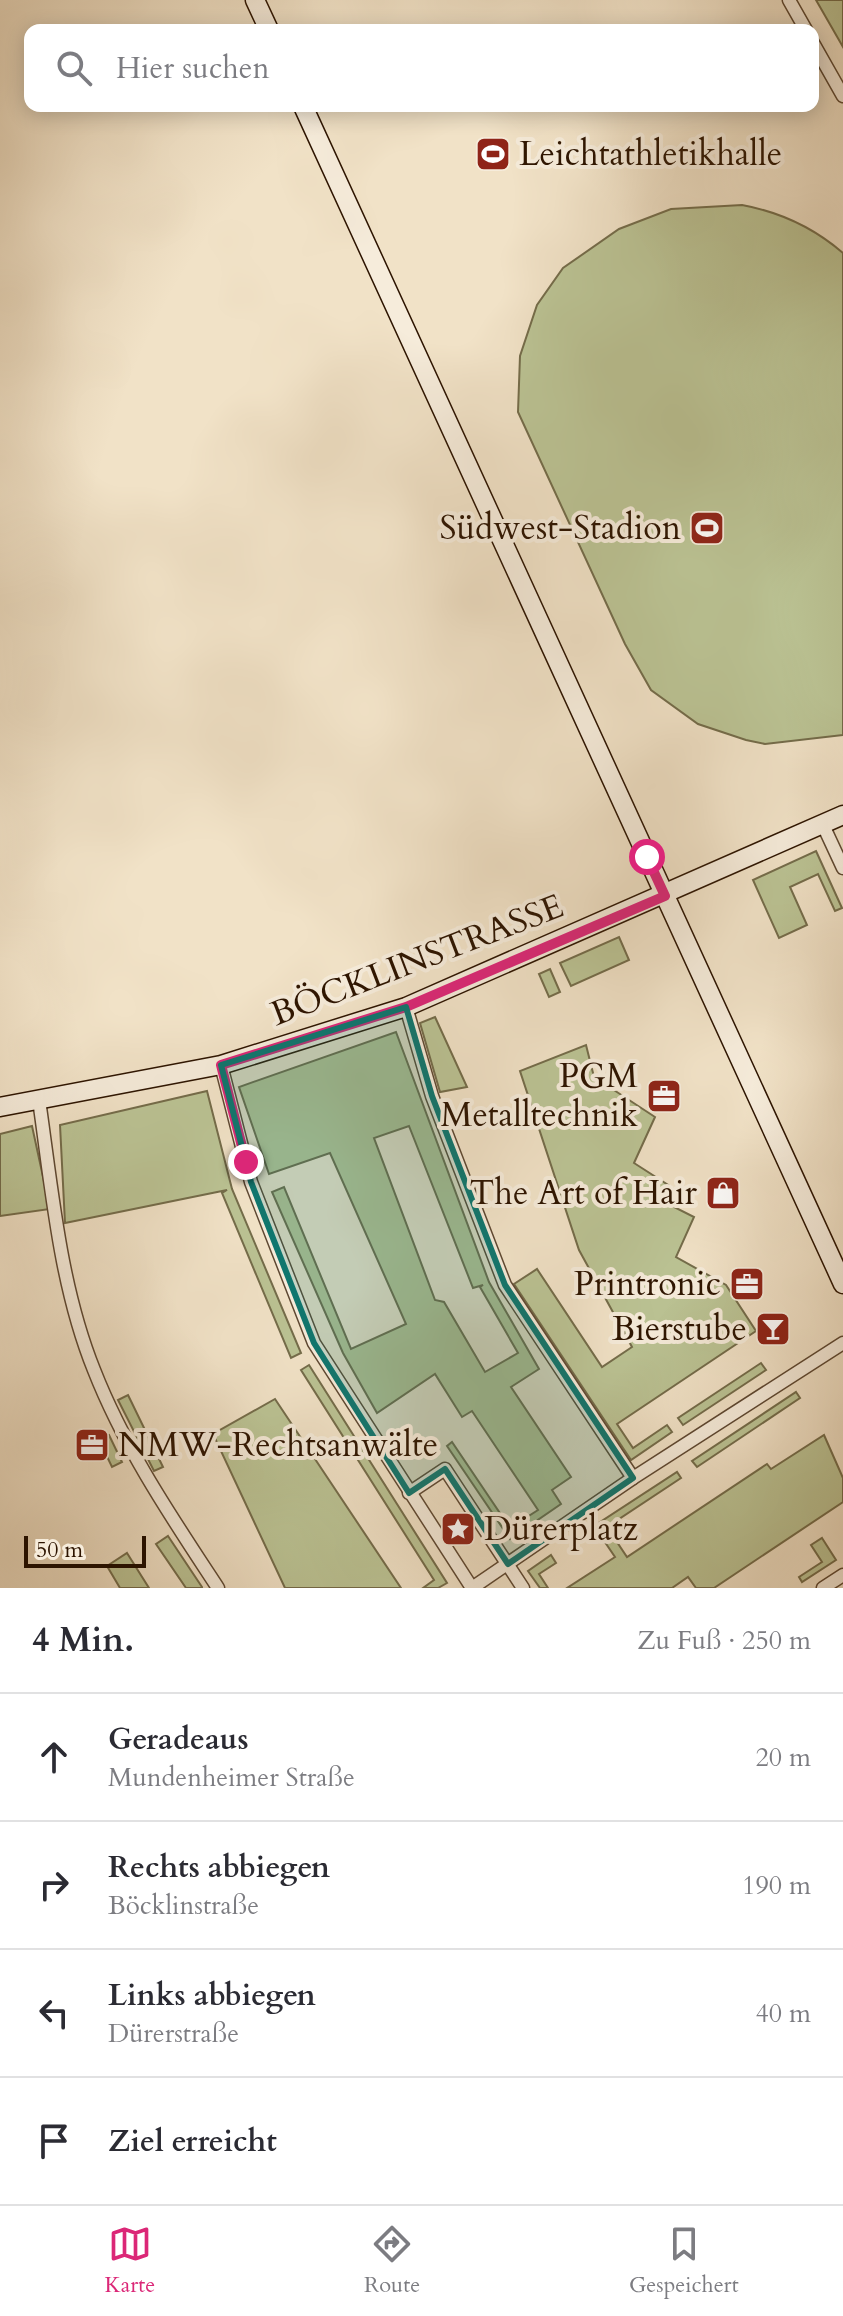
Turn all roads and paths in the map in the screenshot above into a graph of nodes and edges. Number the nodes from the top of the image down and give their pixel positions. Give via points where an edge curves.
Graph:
1 (255, 0) edge
2 (789, 0) edge
3 (266, 24) edge
4 (803, 24) edge
5 (819, 54) edge
6 (843, 96) edge
7 (306, 112) edge
8 (843, 815) edge
9 (823, 825) junction
10 (843, 868) edge
11 (665, 896) junction
12 (406, 1007) junction
13 (221, 1065) junction
14 (39, 1100) junction
15 (0, 1107) edge
16 (843, 1284) edge
17 (843, 1343) edge
18 (633, 1478) junction
19 (409, 1493) junction
20 (508, 1564) junction
21 (843, 1575) edge
22 (218, 1588) edge
23 (472, 1588) edge
24 (523, 1588) edge
25 (823, 1588) edge

1 - 3 street
2 - 4 street
5 - 6 street
7 - 11 street
8 - 9 street, BÖCKLINSTRASSE
9 - 10 street
9 - 11 street, BÖCKLINSTRASSE
11 - 12 street, BÖCKLINSTRASSE
11 - 16 street
12 - 13 street, BÖCKLINSTRASSE
12 - 18 street via 432,1096 505,1285
13 - 14 street, BÖCKLINSTRASSE
13 - 19 street via 251,1182 314,1343
14 - 15 street, BÖCKLINSTRASSE
14 - 22 street via 71,1293 94,1369 144,1476
17 - 18 street
18 - 20 street
19 - 20 street via 445,1469
19 - 23 street
20 - 23 street
20 - 24 street
21 - 25 street

